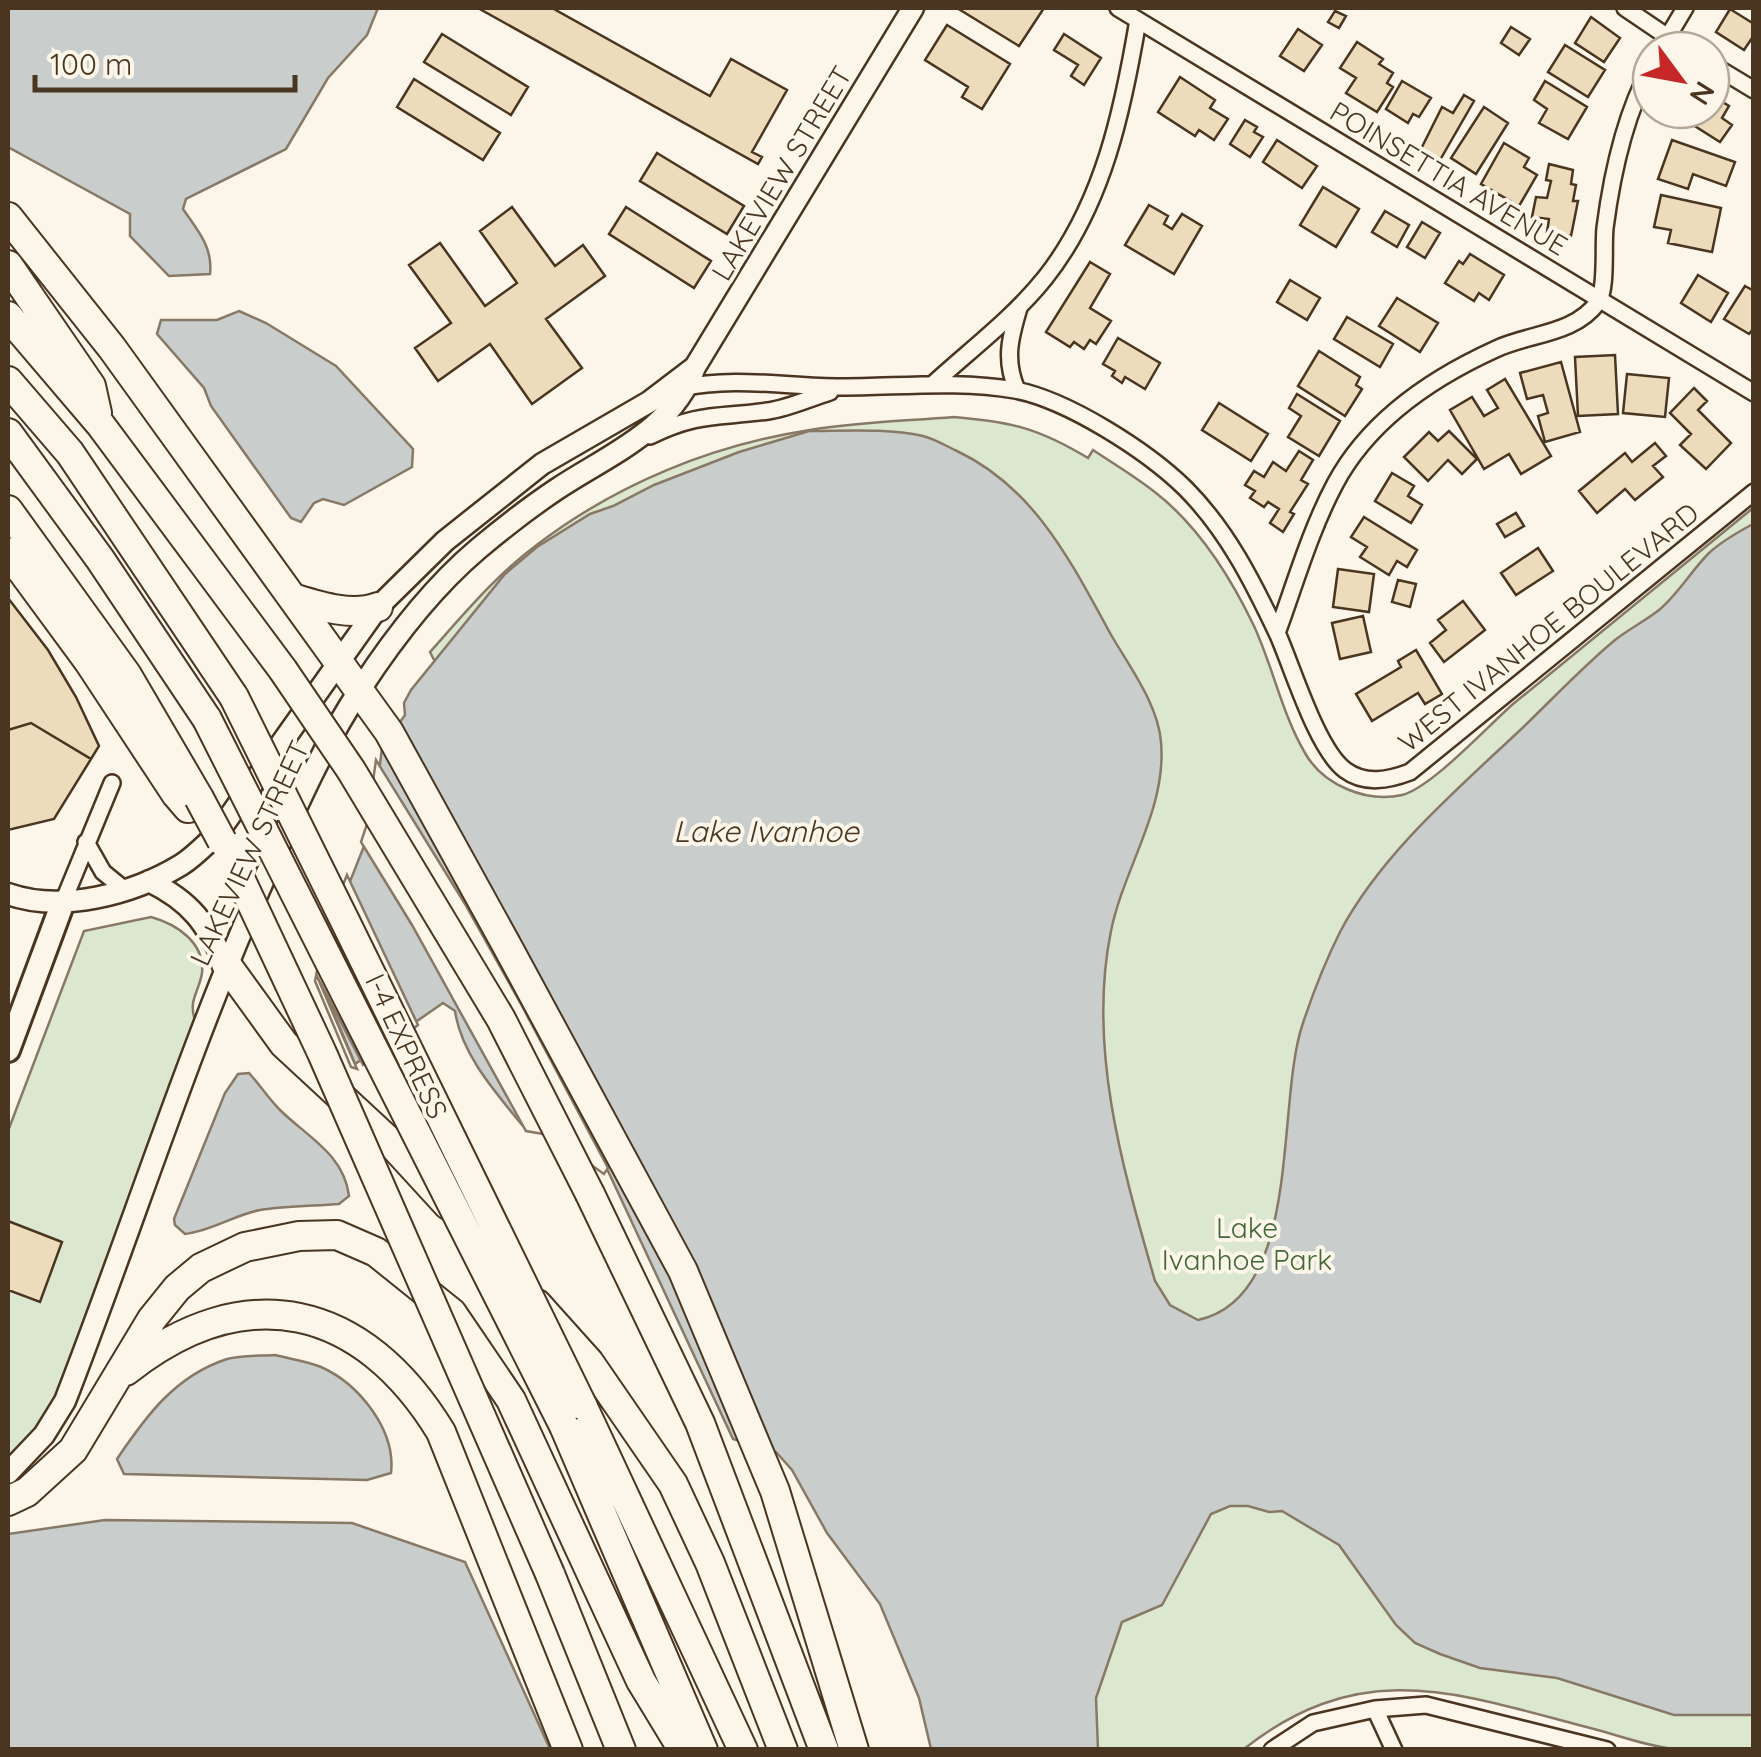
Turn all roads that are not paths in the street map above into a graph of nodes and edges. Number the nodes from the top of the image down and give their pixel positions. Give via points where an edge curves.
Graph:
1 (913, 8) edge
2 (1118, 8) edge
3 (1626, 8) edge
4 (1685, 8) edge
5 (1138, 20) junction
6 (1649, 30) edge
7 (1672, 30) edge
8 (1731, 76) edge
9 (1754, 90) edge
10 (1631, 121) edge
11 (8, 217) edge
12 (8, 265) edge
13 (1601, 298) junction
14 (1019, 306) junction
15 (8, 316) edge
16 (692, 376) junction
17 (8, 381) edge
18 (933, 384) junction
19 (843, 387) junction
20 (1018, 390) junction
21 (1754, 393) edge
22 (100, 424) junction
23 (8, 433) edge
24 (622, 450) junction
25 (1754, 492) edge
26 (8, 510) edge
27 (8, 552) edge
28 (293, 598) junction
29 (378, 607) junction
30 (1277, 634) junction
31 (338, 660) junction
32 (359, 691) junction
33 (112, 784) dead end
34 (194, 803) junction
35 (86, 842) junction
36 (149, 882) junction
37 (125, 890) junction
38 (8, 894) edge
39 (62, 902) junction
40 (226, 964) junction
41 (8, 1050) edge
42 (118, 1378) junction
43 (8, 1472) edge
44 (8, 1501) edge
45 (1375, 1709) junction
46 (568, 1750) edge
47 (621, 1750) edge
48 (684, 1750) edge
49 (703, 1750) edge
50 (743, 1750) edge
51 (783, 1750) edge
52 (824, 1750) edge
53 (854, 1750) edge
54 (1272, 1750) edge
55 (1394, 1750) edge
56 (1607, 1750) edge

1 - 16 street, LAKEVIEW STREET
2 - 5 street, POINSETTIA AVENUE
3 - 6 street
4 - 7 street
5 - 13 street, POINSETTIA AVENUE
5 - 14 street via 1110,152 1072,236
8 - 9 street
10 - 13 street via 1605,228
11 - 28 highway
12 - 22 highway via 91,386
13 - 21 street, POINSETTIA AVENUE
13 - 30 street via 1568,327 1513,341 1440,375 1380,425 1337,479 1320,513
14 - 18 street
14 - 20 street via 1008,345
15 - 22 highway
16 - 19 street, WEST IVANHOE BOULEVARD via 728,384
16 - 24 street, LAKEVIEW STREET via 675,406
16 - 29 street, LAKEVIEW STREET via 516,482
17 - 50 highway, I-4 EXPRESS, bridge via 70,453 234,696 582,1404
18 - 19 street, WEST IVANHOE BOULEVARD
18 - 20 street, WEST IVANHOE BOULEVARD
19 - 24 street, WEST IVANHOE BOULEVARD via 771,410 706,414
20 - 30 street, WEST IVANHOE BOULEVARD via 1084,416 1184,488 1230,541
22 - 52 highway, bridge via 283,670 501,1019 700,1424
23 - 49 highway, I-4 EXPRESS, bridge via 207,719 564,1426
24 - 32 street, LAKEVIEW STREET via 552,492 478,550 395,639
25 - 30 street, WEST IVANHOE BOULEVARD via 1410,772 1387,780 1346,771 1330,754
26 - 34 highway via 126,675
27 - 34 highway via 176,794
28 - 29 highway via 352,610
28 - 31 highway
29 - 31 street, LAKEVIEW STREET
31 - 32 highway
31 - 36 street, LAKEVIEW STREET via 217,834 184,864
32 - 40 street, LAKEVIEW STREET via 306,784
32 - 53 highway via 389,732 683,1270 775,1491
33 - 35 street
34 - 47 highway, bridge via 222,842 322,1053
35 - 37 street via 103,872
35 - 39 street
36 - 37 street, LAKEVIEW STREET
36 - 40 street via 194,910
37 - 39 street, LAKEVIEW STREET
38 - 39 street, LAKEVIEW STREET
39 - 41 main road
40 - 43 street, LAKEVIEW STREET via 65,1401
40 - 51 highway via 284,1044 404,1157 589,1362 673,1484
42 - 44 highway via 73,1450
42 - 46 highway via 170,1340 226,1318 262,1314 330,1327 389,1363 441,1432
42 - 48 highway via 152,1318 201,1268 245,1248 298,1236 337,1235 376,1252 452,1312 511,1400 641,1681
45 - 54 street via 1313,1722
45 - 55 street
45 - 56 street via 1426,1705

